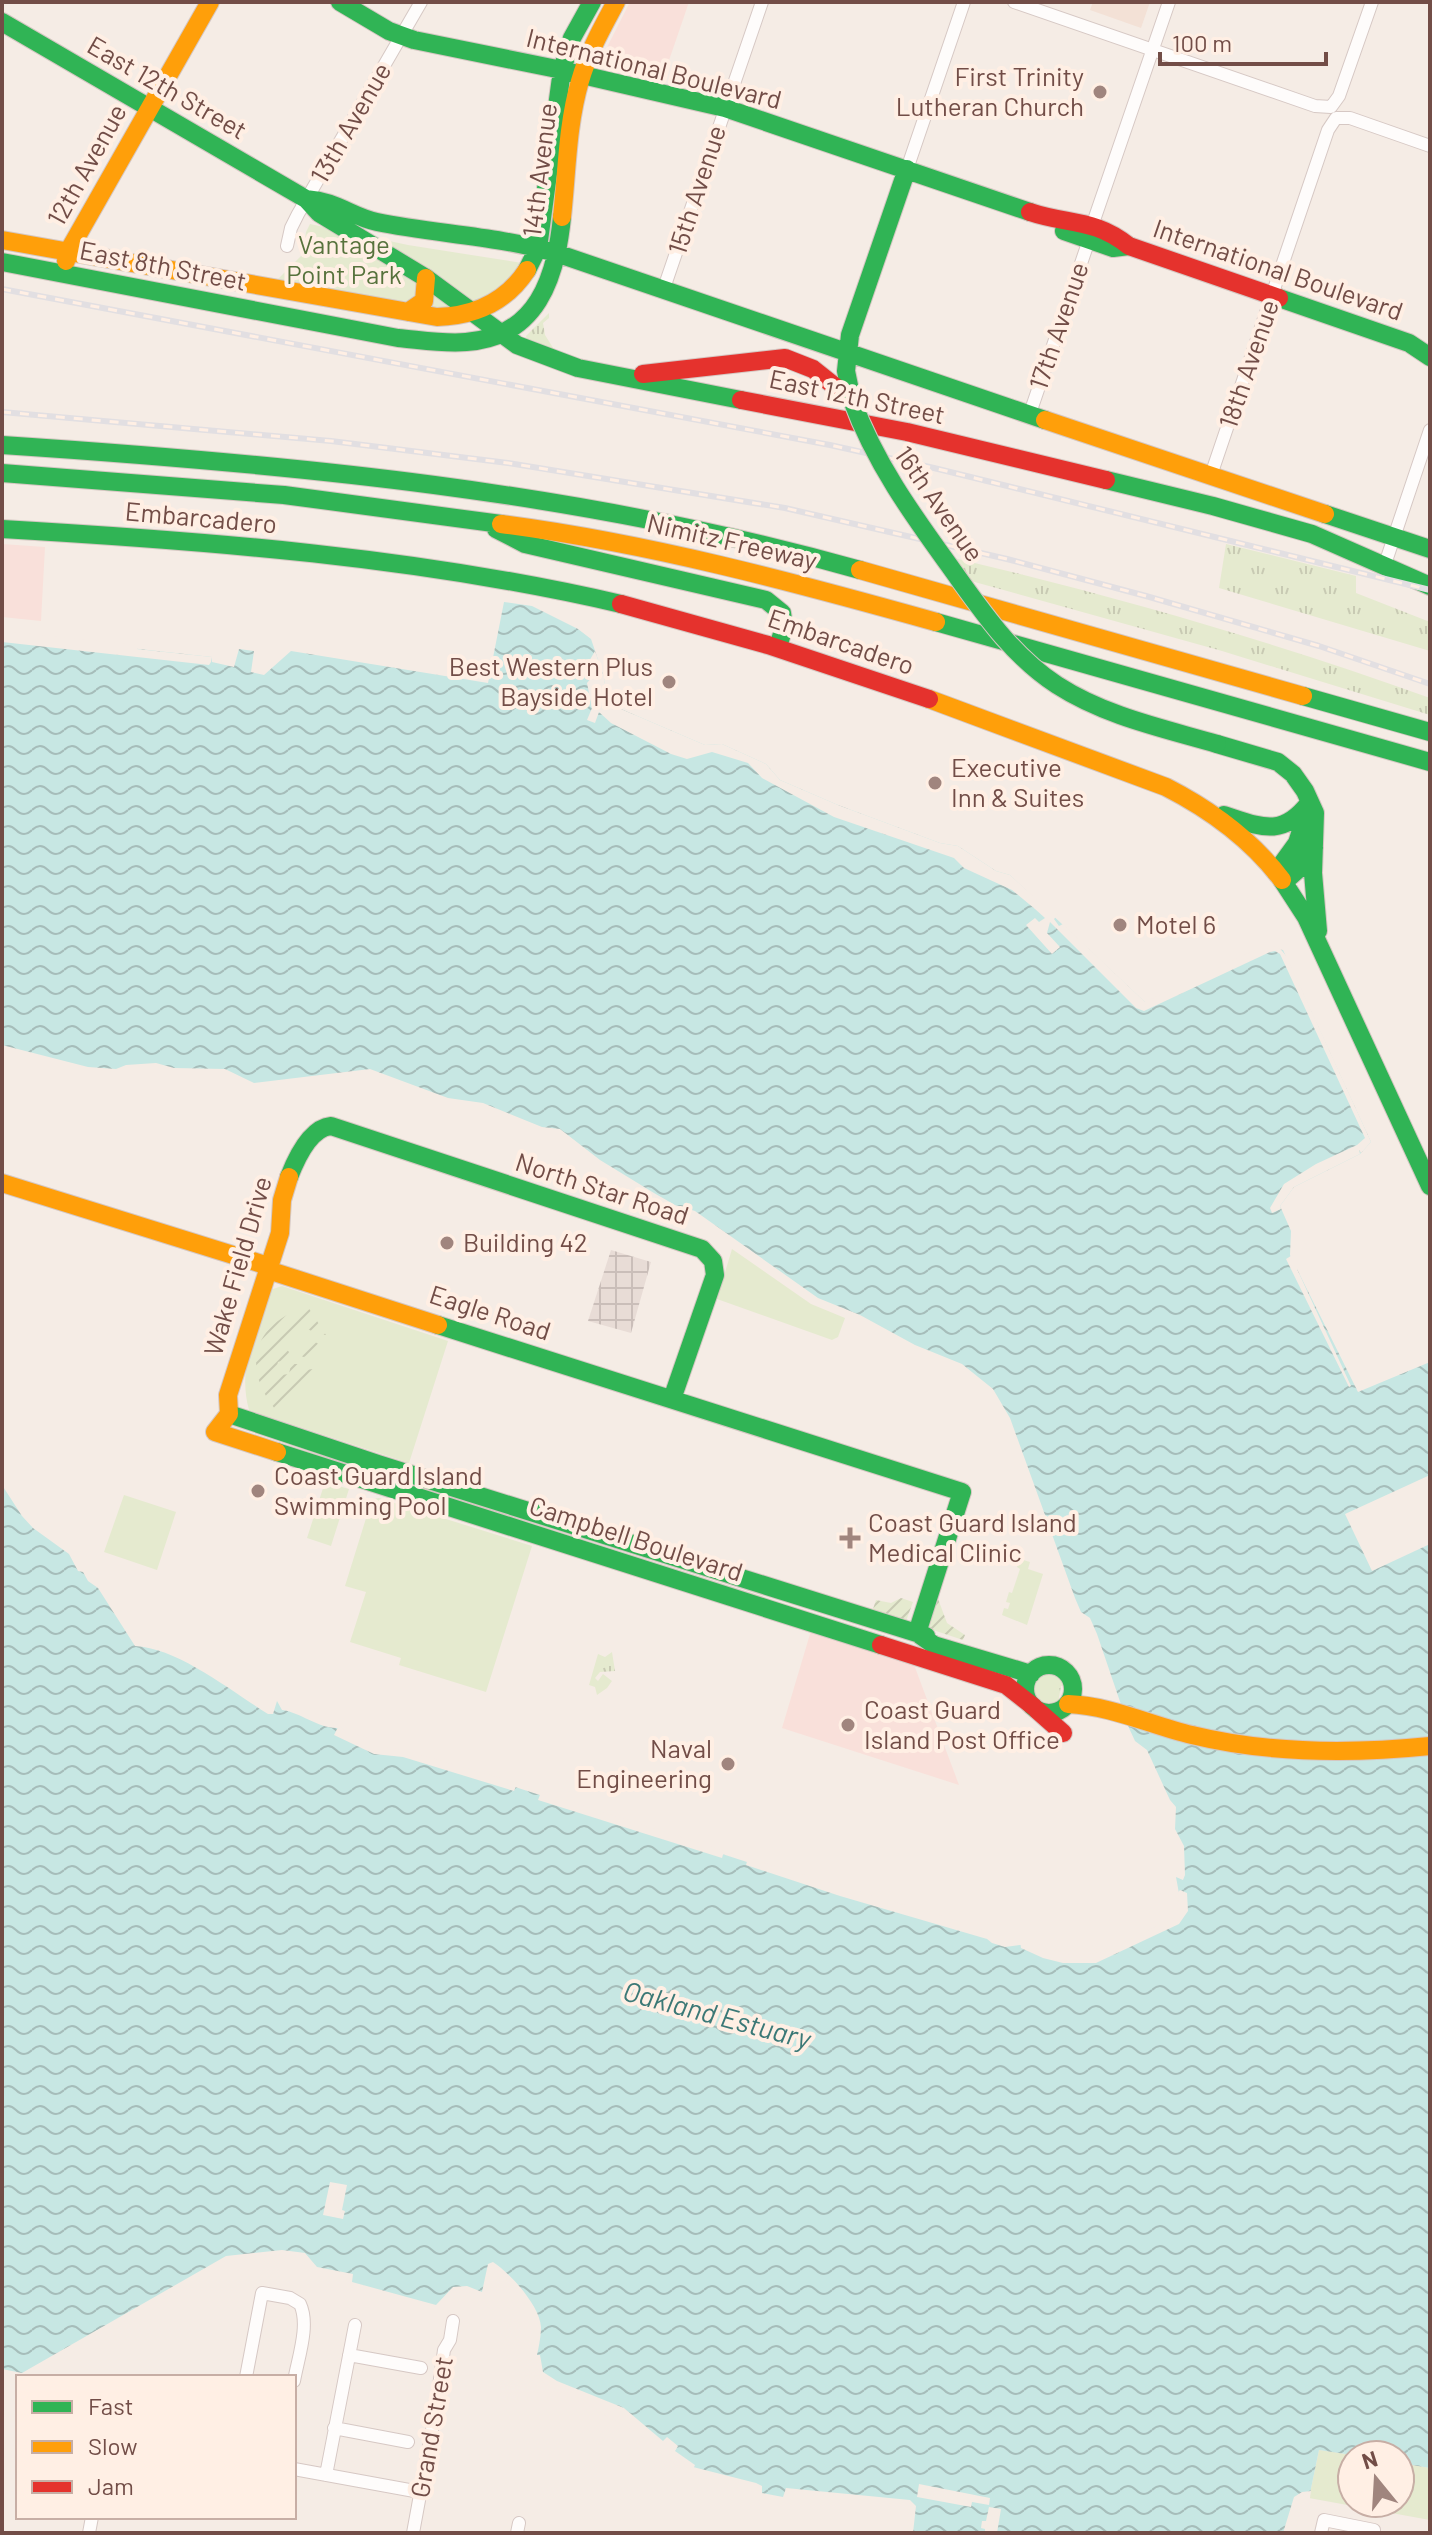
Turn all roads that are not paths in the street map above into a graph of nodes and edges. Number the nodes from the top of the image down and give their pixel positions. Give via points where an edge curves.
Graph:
1 (210, 2) edge
2 (340, 2) edge
3 (421, 2) edge
4 (592, 2) edge
5 (616, 2) edge
6 (762, 2) edge
7 (964, 2) edge
8 (1014, 2) edge
9 (1169, 2) edge
10 (1372, 2) edge
11 (2, 22) edge
12 (401, 35) junction
13 (1152, 50) junction
14 (562, 70) junction
15 (582, 75) junction
16 (148, 108) junction
17 (725, 108) junction
18 (1333, 112) junction
19 (1430, 146) edge
20 (907, 169) junction
21 (306, 199) junction
22 (1090, 233) junction
23 (2, 240) edge
24 (287, 246) dead end
25 (547, 250) junction
26 (68, 252) junction
27 (2, 262) edge
28 (63, 273) junction
29 (426, 278) junction
30 (664, 288) junction
31 (1272, 296) junction
32 (408, 312) junction
33 (474, 313) junction
34 (503, 334) junction
35 (1409, 343) junction
36 (1430, 343) edge
37 (847, 353) junction
38 (1430, 357) edge
39 (616, 376) junction
40 (847, 393) junction
41 (1030, 413) junction
42 (1430, 430) edge
43 (2, 445) edge
44 (2, 473) edge
45 (1211, 475) junction
46 (480, 522) junction
47 (2, 529) edge
48 (1393, 537) junction
49 (1430, 549) edge
50 (1385, 564) junction
51 (1430, 586) edge
52 (778, 647) junction
53 (1430, 732) edge
54 (1430, 762) edge
55 (1309, 803) junction
56 (1214, 812) junction
57 (1315, 845) junction
58 (1280, 877) junction
59 (1321, 949) junction
60 (331, 1126) joint
61 (2, 1183) edge
62 (1430, 1186) edge
63 (268, 1270) junction
64 (672, 1399) junction
65 (229, 1414) junction
66 (215, 1432) joint
67 (917, 1633) junction
68 (1034, 1672) junction
69 (1072, 1683) junction
70 (1089, 1704) junction
71 (1067, 1705) junction
72 (1034, 1707) junction
73 (1430, 1746) edge
74 (453, 2321) dead end
75 (355, 2325) dead end
76 (349, 2355) junction
77 (421, 2368) dead end
78 (246, 2375) edge
79 (295, 2375) edge
80 (334, 2428) junction
81 (408, 2442) dead end
82 (296, 2469) edge
83 (326, 2475) junction
84 (420, 2492) junction
85 (413, 2533) edge
86 (1321, 2533) edge
87 (1373, 2533) edge

1 - 16 main road, 12th Avenue
2 - 12 main road, International Boulevard
3 - 12 street, 13th Avenue
4 - 14 main road, 14th Avenue
5 - 15 main road, 14th Avenue
6 - 17 street, 15th Avenue
7 - 20 street, 16th Avenue
8 - 13 street
9 - 13 street, 17th Avenue
10 - 18 street, 18th Avenue
11 - 16 main road, East 12th Street
12 - 14 main road, International Boulevard
12 - 21 street, 13th Avenue
13 - 18 street
13 - 22 street, 17th Avenue
14 - 15 main road, International Boulevard
14 - 25 main road, 14th Avenue
15 - 17 main road, International Boulevard
15 - 25 main road, 14th Avenue
16 - 21 main road, East 12th Street
16 - 26 main road, 12th Avenue
17 - 20 main road, International Boulevard
17 - 30 street, 15th Avenue
18 - 19 street
18 - 31 street, 18th Avenue
20 - 22 main road, International Boulevard via 1048,218 1067,218
20 - 37 main road, 16th Avenue
21 - 24 street, 13th Avenue
21 - 25 main road, East 12th Street via 325,200 373,221
21 - 29 main road, East 12th Street via 319,213
22 - 31 main road, International Boulevard via 1117,235 1129,246
22 - 41 street, 17th Avenue
23 - 26 main road, East 8th Street
25 - 30 main road, East 12th Street
25 - 33 main road, 14th Avenue via 517,284
25 - 34 main road, 14th Avenue via 546,290
26 - 28 main road, 12th Avenue
26 - 32 main road, East 8th Street
27 - 28 main road, East 8th Street
28 - 34 main road, East 8th Street via 398,338 455,343
29 - 32 main road via 424,301
29 - 33 main road, East 12th Street
30 - 37 main road, East 12th Street
31 - 35 main road, International Boulevard
31 - 45 street, 18th Avenue
32 - 33 main road, East 8th Street via 449,318
33 - 34 main road, East 12th Street
34 - 39 main road, East 12th Street via 559,363
35 - 36 main road, International Boulevard
35 - 38 main road, International Boulevard
37 - 40 main road, 16th Avenue
37 - 41 main road, East 12th Street
39 - 40 main road via 785,358 802,362
39 - 50 main road, East 12th Street via 907,432 1213,506 1312,534
40 - 55 main road, 16th Avenue, bridge via 886,479 1020,656 1056,685 1096,706 1278,762 1300,782
41 - 45 main road, East 12th Street
42 - 48 street
43 - 53 main road, Nimitz Freeway via 181,457 403,482 722,533
44 - 46 main road, Nimitz Freeway via 284,495
45 - 48 main road, East 12th Street
46 - 52 main road via 525,544 766,600 782,613
46 - 54 main road, Nimitz Freeway via 629,545 803,585
47 - 52 main road, Embarcadero via 268,550 485,578 629,606
48 - 49 main road, East 12th Street
48 - 50 street
50 - 51 main road, East 12th Street
52 - 56 main road, Embarcadero via 1154,782
55 - 56 main road via 1281,828
55 - 57 main road via 1315,813
55 - 58 main road
56 - 58 main road, Embarcadero
57 - 58 main road via 1303,865
57 - 59 main road via 1314,898
58 - 59 main road, Embarcadero
59 - 62 main road, Embarcadero
60 - 63 main road, Wake Field Drive via 313,1135 290,1173
60 - 64 main road, North Star Road via 710,1254 715,1275
61 - 63 main road, Eagle Road
63 - 64 main road, Eagle Road
63 - 65 main road, Wake Field Drive via 228,1395
64 - 67 main road, Eagle Road via 962,1492
65 - 66 main road, Wake Field Drive
65 - 67 main road, Campbell Boulevard
66 - 72 main road, Campbell Boulevard via 1006,1685
67 - 68 main road, Campbell Boulevard
68 - 69 main road via 1043,1666 1058,1667
68 - 72 main road via 1026,1695
69 - 70 main road
69 - 71 main road
70 - 71 main road
70 - 73 main road via 1194,1735 1274,1749 1352,1752
71 - 72 main road via 1047,1713
74 - 84 street, Grand Street
75 - 76 street
76 - 77 street
76 - 80 street
78 - 79 street via 262,2293 290,2298 303,2311
80 - 81 street
80 - 83 street
82 - 83 street
83 - 84 street
84 - 85 street, Grand Street
86 - 87 street via 1324,2520

